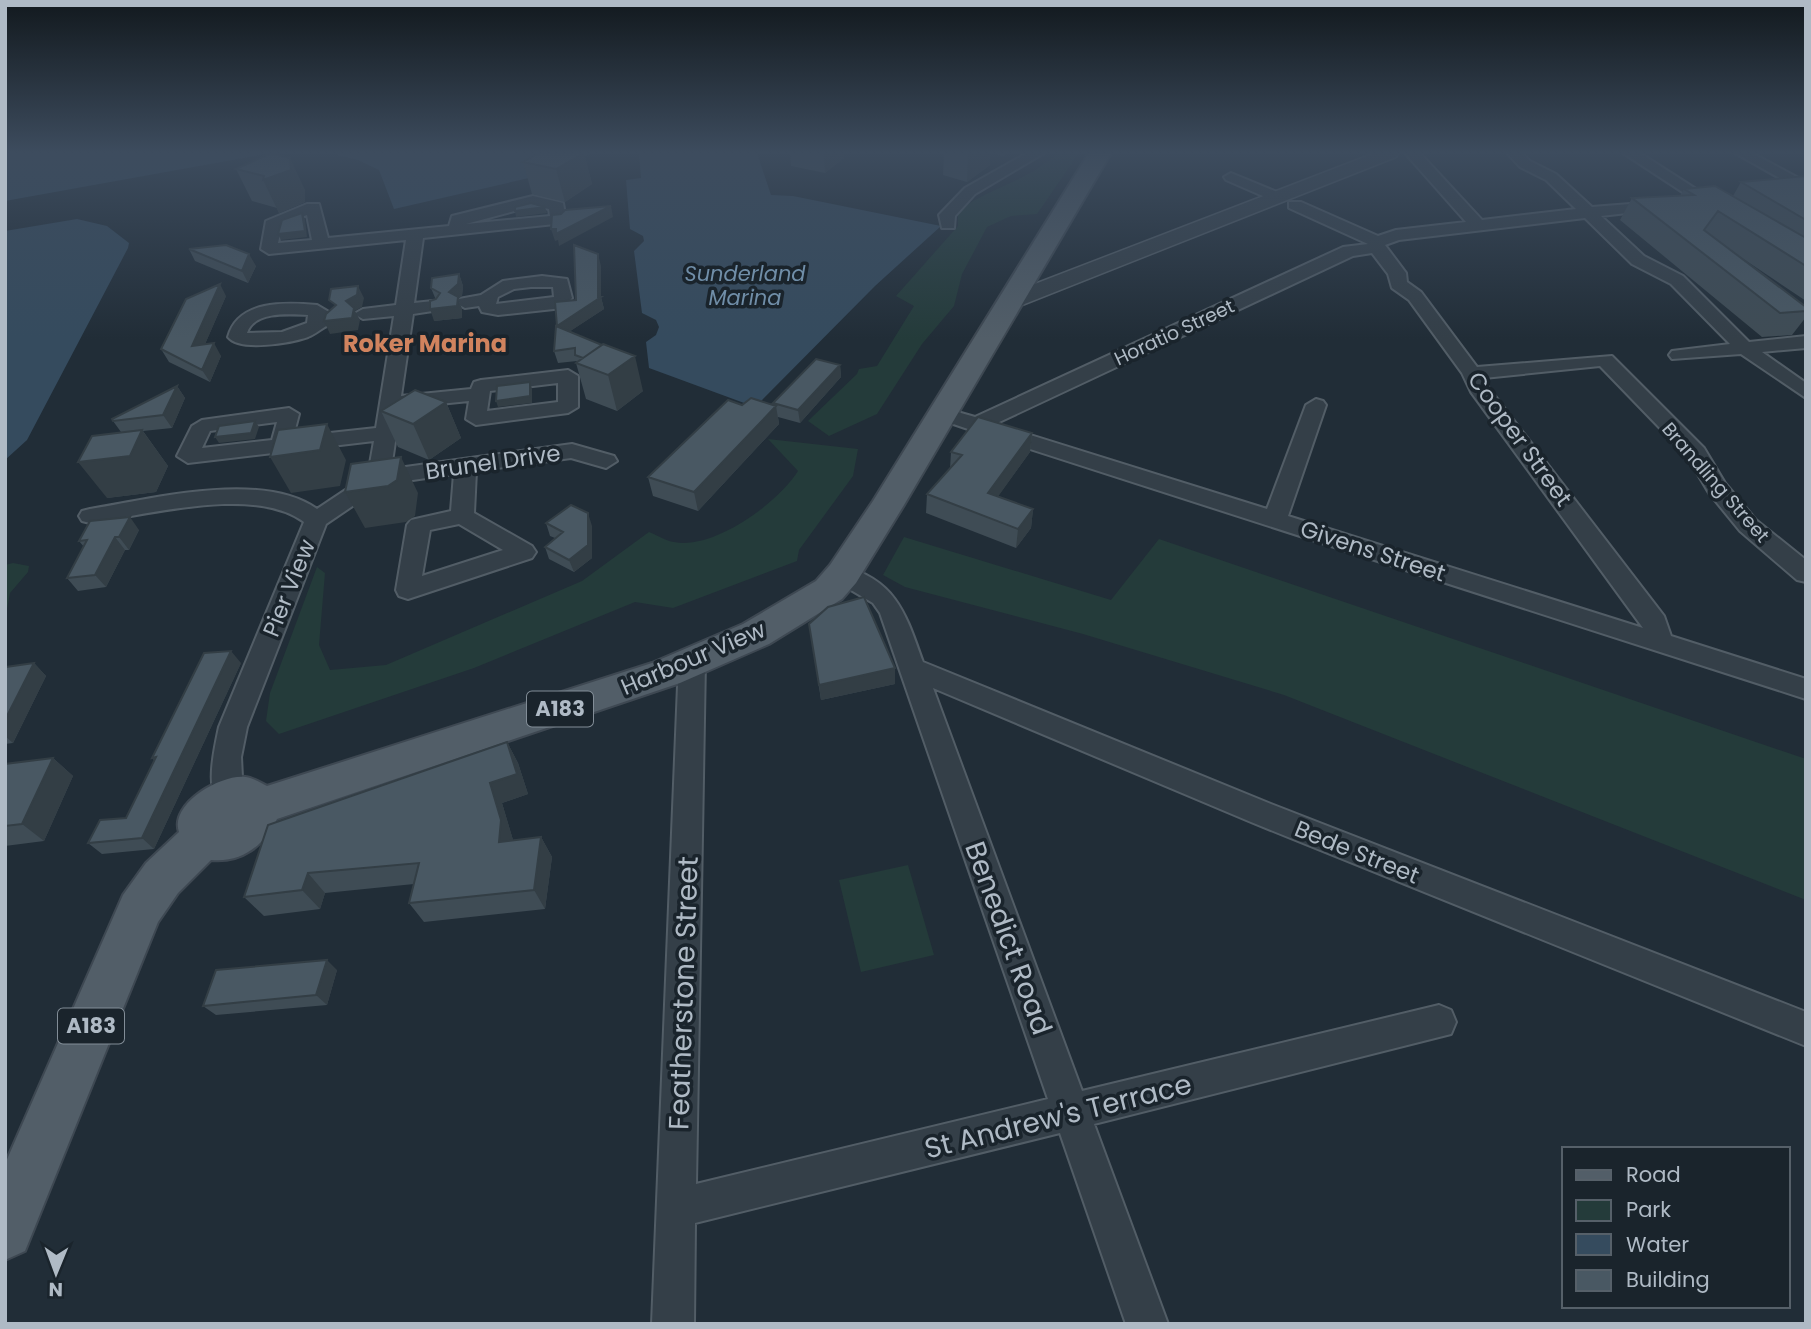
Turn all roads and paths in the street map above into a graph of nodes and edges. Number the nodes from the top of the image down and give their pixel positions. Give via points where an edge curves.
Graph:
1 (947, 215) edge
2 (1062, 215) edge
3 (1248, 215) edge
4 (1315, 215) edge
5 (1468, 215) edge
6 (1567, 215) edge
7 (1594, 215) edge
8 (558, 220) edge
9 (948, 225) dead end
10 (1478, 226) junction
11 (415, 236) junction
12 (321, 245) dead end
13 (1376, 245) junction
14 (487, 300) dead end
15 (465, 303) dead end
16 (1009, 303) junction
17 (433, 306) edge
18 (402, 309) junction
19 (363, 314) dead end
20 (1806, 342) edge
21 (1744, 348) junction
22 (1679, 355) dead end
23 (1472, 373) junction
24 (1806, 392) edge
25 (480, 394) dead end
26 (389, 402) junction
27 (1316, 405) dead end
28 (940, 414) junction
29 (975, 425) junction
30 (385, 433) junction
31 (281, 445) edge
32 (606, 461) dead end
33 (466, 466) junction
34 (379, 478) junction
35 (90, 516) dead end
36 (462, 516) junction
37 (316, 520) junction
38 (1275, 520) junction
39 (843, 574) junction
40 (1806, 574) edge
41 (1659, 642) junction
42 (692, 662) junction
43 (911, 668) junction
44 (1806, 689) edge
45 (230, 814) junction
46 (1439, 1022) dead end
47 (1806, 1029) edge
48 (1073, 1113) junction
49 (676, 1208) junction
50 (5, 1231) edge
51 (673, 1324) edge
52 (1147, 1324) edge

1 - 9 street
2 - 16 main road, Harbour View / A183
3 - 16 street
4 - 13 street
5 - 10 street
6 - 10 street
7 - 21 street via 1638,260 1677,280
8 - 11 street
10 - 13 street via 1396,235
11 - 12 street
11 - 18 street
13 - 23 street, Cooper Street via 1397,273 1398,284 1415,296
13 - 29 street, Horatio Street via 1349,251
14 - 15 street
16 - 28 main road, Harbour View / A183
17 - 18 street
18 - 19 street
18 - 26 street
20 - 21 street
21 - 22 street
21 - 24 street
23 - 40 street, Brandling Street via 1605,360 1696,453 1704,472 1765,542
23 - 41 street, Cooper Street via 1530,460 1655,622
25 - 26 street
26 - 30 street
27 - 38 street
28 - 29 street, Givens Street
28 - 39 main road, Harbour View / A183
29 - 38 street, Givens Street
30 - 31 street
30 - 34 street
32 - 33 street, Brunel Drive via 572,451
33 - 34 street, Brunel Drive
33 - 36 street
34 - 37 street
35 - 37 street, Pier View via 265,498 294,505
36 - 36 street via 524,552 408,590 419,525
37 - 45 street, Pier View via 233,727 227,757
38 - 41 street, Givens Street
39 - 42 main road, Harbour View / A183 via 829,590 756,634
39 - 43 street, Benedict Road via 882,597 892,611
41 - 44 street, Givens Street
42 - 45 main road, Harbour View / A183 via 591,699
42 - 49 street, Featherstone Street
43 - 47 street, Bede Street via 1261,813
43 - 48 street, Benedict Road
45 - 50 main road, A183 via 162,878 140,910
46 - 48 street, St Andrew's Terrace
48 - 49 street, St Andrew's Terrace
48 - 52 street, Benedict Road
49 - 51 street, Featherstone Street

